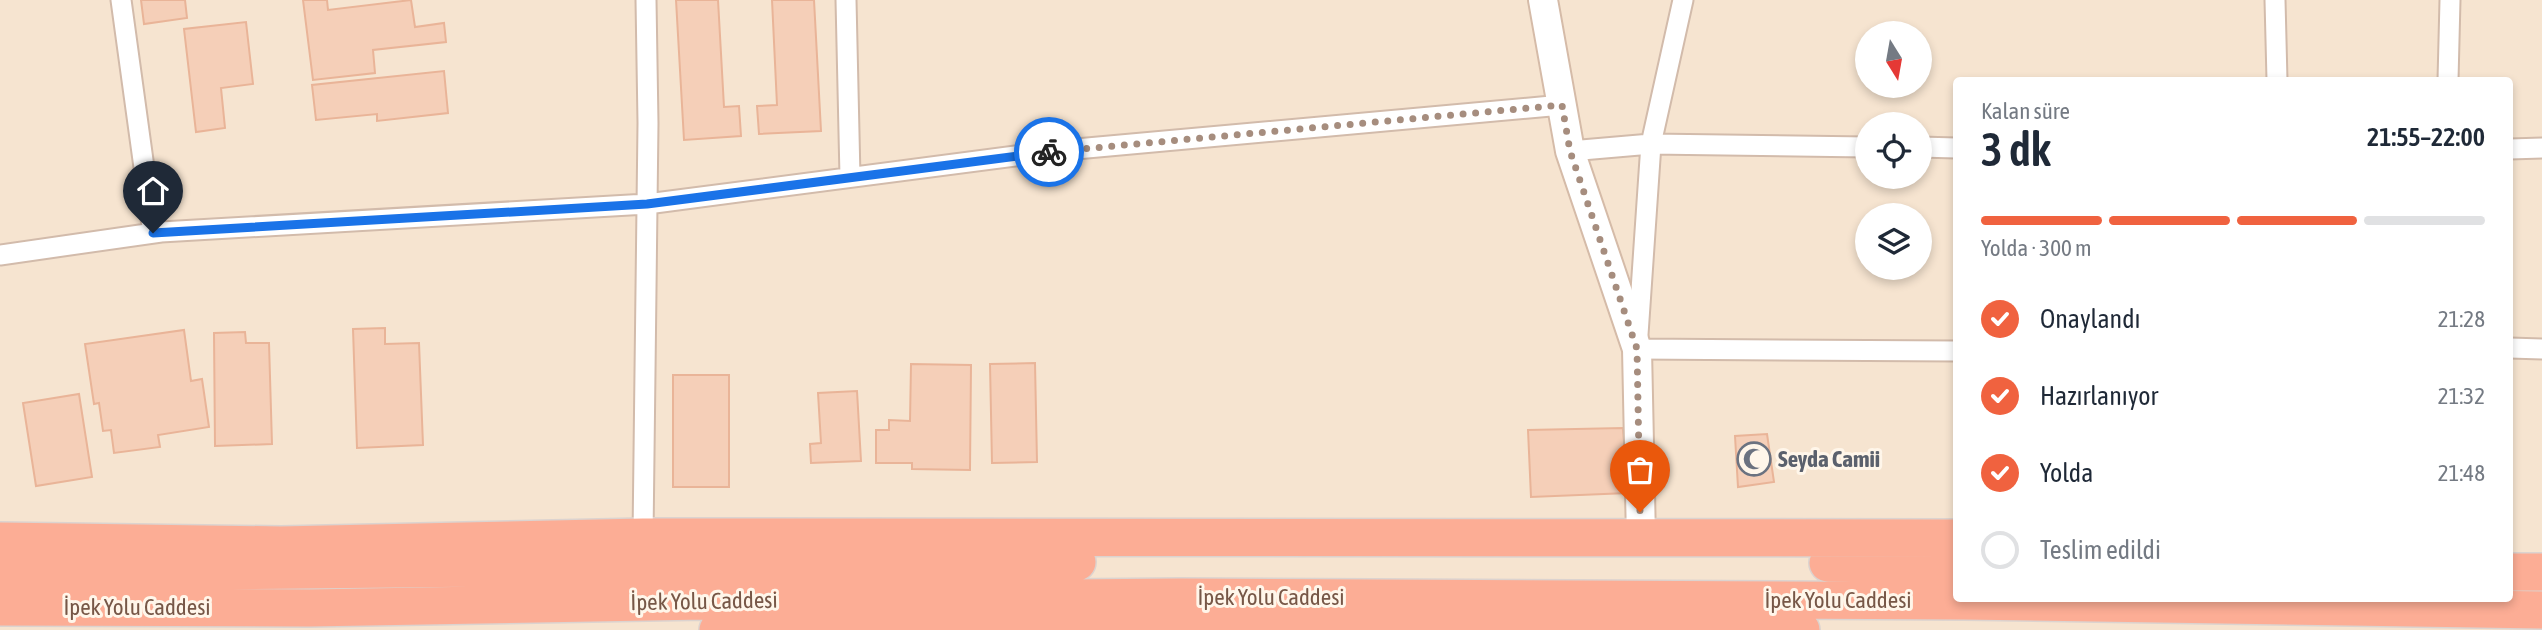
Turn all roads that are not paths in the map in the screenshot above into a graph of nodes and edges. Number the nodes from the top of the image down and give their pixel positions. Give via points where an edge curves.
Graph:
1 (121, 0) edge
2 (646, 0) edge
3 (846, 0) edge
4 (1543, 0) edge
5 (1682, 0) edge
6 (2275, 0) edge
7 (2450, 0) edge
8 (2277, 77) edge
9 (2448, 77) edge
10 (1562, 105) junction
11 (1651, 144) junction
12 (1855, 147) edge
13 (1932, 147) edge
14 (1953, 148) edge
15 (2542, 148) edge
16 (2513, 149) edge
17 (1570, 151) junction
18 (850, 177) junction
19 (647, 204) junction
20 (153, 233) junction
21 (0, 255) edge
22 (2513, 348) edge
23 (1637, 349) junction
24 (2542, 349) edge
25 (1953, 351) edge
26 (643, 537) junction
27 (1953, 538) edge
28 (1641, 539) junction
29 (0, 541) edge
30 (1953, 565) edge
31 (2513, 572) edge
32 (2542, 572) edge
33 (0, 573) edge
34 (1953, 600) edge
35 (2006, 602) edge
36 (0, 607) edge
37 (2523, 617) edge
38 (1672, 629) edge
39 (718, 630) edge
40 (1801, 630) edge
41 (2294, 630) edge

1 - 20 street
2 - 19 street
3 - 18 street
4 - 10 street
5 - 11 street
6 - 8 street
7 - 9 street
10 - 17 street
10 - 18 street via 1054,151
11 - 12 street
11 - 17 street
11 - 23 street
13 - 14 street
15 - 16 street
17 - 23 street
18 - 19 street
19 - 20 street
19 - 26 street
20 - 21 street
22 - 24 street
23 - 25 street
23 - 28 street
26 - 28 highway
26 - 29 highway via 281,545
27 - 28 highway
30 - 33 highway, İpek Yolu Caddesi via 1172,560
31 - 32 highway
34 - 36 highway, İpek Yolu Caddesi via 1180,597 309,608
35 - 37 highway, İpek Yolu Caddesi
37 - 41 highway
38 - 39 highway via 980,625
38 - 40 highway

